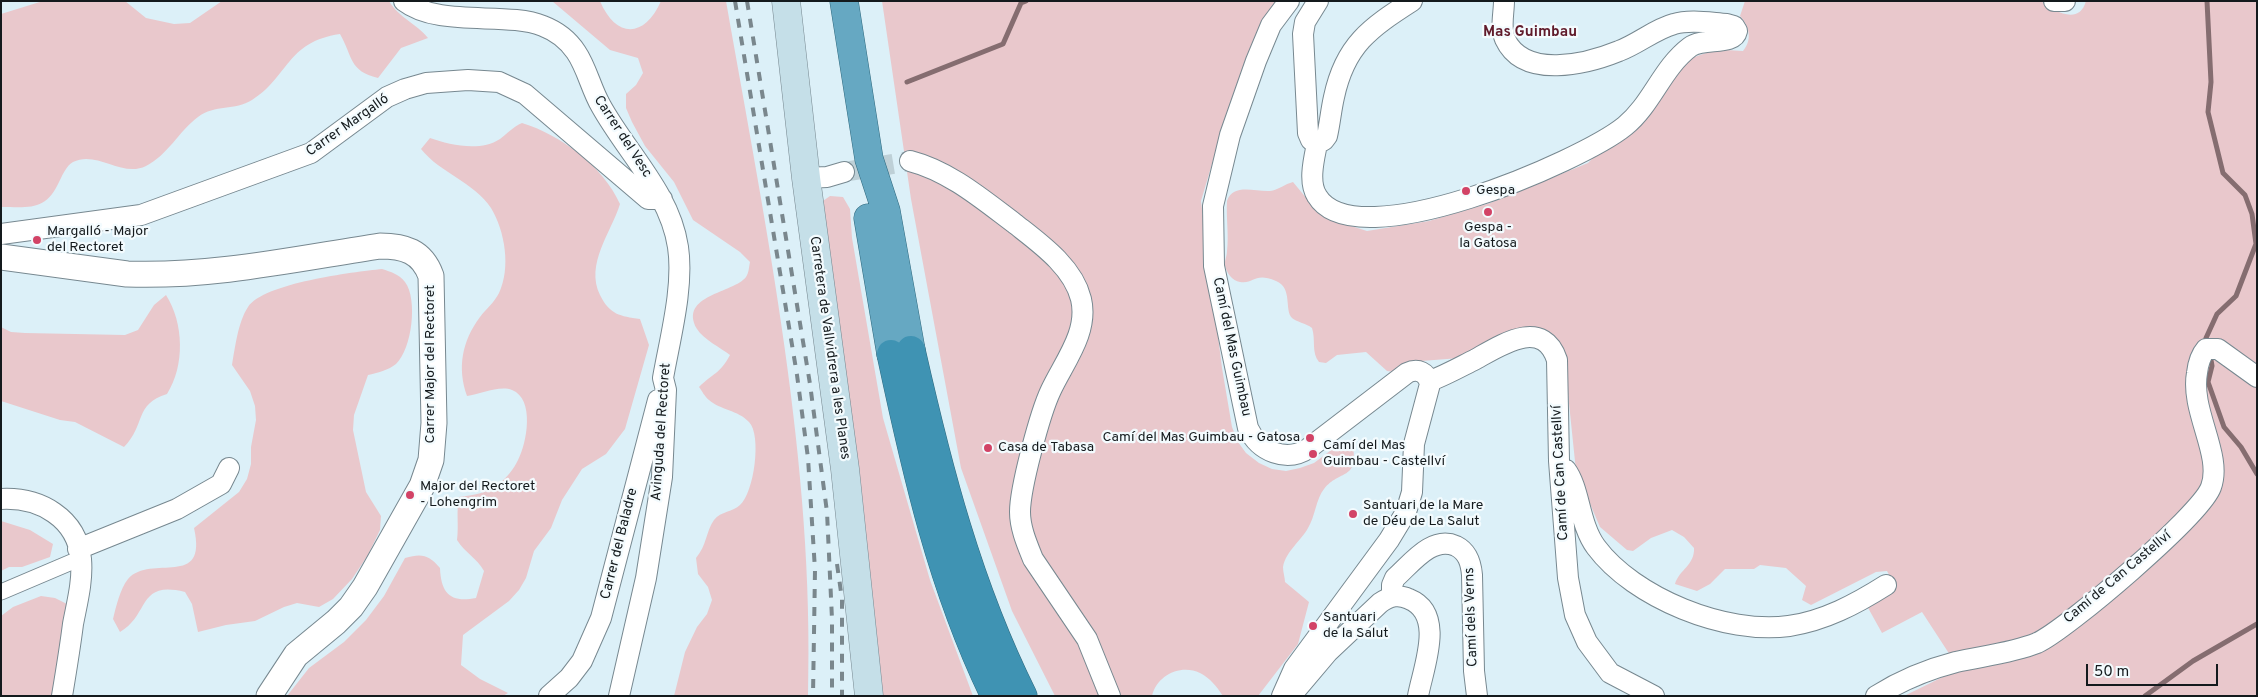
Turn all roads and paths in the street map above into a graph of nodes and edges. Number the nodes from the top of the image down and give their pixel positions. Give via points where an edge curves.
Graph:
1 (404, 1) edge
2 (786, 1) edge
3 (844, 1) edge
4 (1289, 1) edge
5 (1318, 1) edge
6 (1412, 1) edge
7 (1504, 1) edge
8 (2054, 1) edge
9 (2065, 1) edge
10 (1317, 144) junction
11 (910, 161) tunnel mouth
12 (844, 172) tunnel mouth
13 (806, 178) junction
14 (662, 199) junction
15 (1, 234) edge
16 (1, 257) edge
17 (901, 352) junction
18 (2257, 377) edge
19 (663, 378) junction
20 (1430, 381) junction
21 (1559, 461) junction
22 (229, 468) dead end
23 (1, 499) edge
24 (78, 547) junction
25 (1886, 585) dead end
26 (1, 592) edge
27 (1392, 596) junction
28 (62, 696) edge
29 (270, 696) edge
30 (549, 696) edge
31 (619, 696) edge
32 (869, 696) edge
33 (995, 696) edge
34 (1023, 696) edge
35 (1110, 696) edge
36 (1283, 696) edge
37 (1418, 696) edge
38 (1477, 696) edge
39 (1654, 696) edge
40 (1876, 696) edge

1 - 14 street, Carrer del Vesc via 422,10 457,17 531,23 543,26 566,40 582,62 601,107
2 - 13 main road, Carretera de Vallvidrera a les Planes
3 - 17 highway via 869,159 886,211
4 - 20 street, Camí del Mas Guimbau via 1271,26 1256,61 1230,135 1213,206 1214,266 1248,428 1267,450 1295,455 1309,448 1407,373 1422,372
5 - 10 street via 1305,22 1303,34 1309,136
6 - 10 street via 1368,32 1352,49 1342,68 1327,136
7 - 10 street via 1505,39 1517,54 1540,65 1563,65 1618,52 1679,23 1727,24 1737,31 1730,40 1709,40 1691,46 1668,69 1625,126 1580,154 1442,208 1383,217 1346,215 1330,209 1317,197 1314,189
8 - 9 street
11 - 35 street via 925,165 978,196 1036,241 1076,284 1081,299 1080,331 1040,419 1020,514 1033,559 1086,639
12 - 13 street
13 - 32 main road, Carretera de Vallvidrera a les Planes via 845,469
14 - 15 street, Carrer Margalló via 648,199 517,88 489,80 468,80 404,88 311,153 141,215
14 - 19 street, Avinguda del Rectoret via 676,236 680,262
16 - 29 street, Carrer Major del Rectoret via 146,275 236,270 380,246 404,247 424,262 431,276 434,423 428,471 351,607 296,654
17 - 33 highway via 921,492 962,618
17 - 34 highway via 994,634
18 - 40 street, Camí de Can Castellví via 2218,349 2206,349 2202,353 2195,394 2212,459 2212,486 2199,506 2152,553 2038,642 1938,668
19 - 30 street, Carrer del Baladre via 601,618 582,662
19 - 31 street, Avinguda del Rectoret via 666,390 662,477 646,578
20 - 21 street, Camí de Can Castellví via 1507,342 1524,337 1540,339 1552,348 1557,360
20 - 36 street via 1414,444 1412,492 1406,512 1294,669
21 - 25 street via 1568,472 1588,534 1598,550 1629,580 1690,612 1753,625 1788,626 1833,614
21 - 39 street, Camí de Can Castellví via 1568,578 1580,629 1610,673
22 - 24 street via 221,484 177,509
23 - 24 street via 21,499 59,516
24 - 26 street
24 - 28 street via 80,582
27 - 36 street via 1380,603 1328,652 1295,691
27 - 37 street via 1414,601 1429,619 1429,638
27 - 38 street, Camí dels Verns via 1395,578 1429,548 1442,543 1466,553 1472,575

